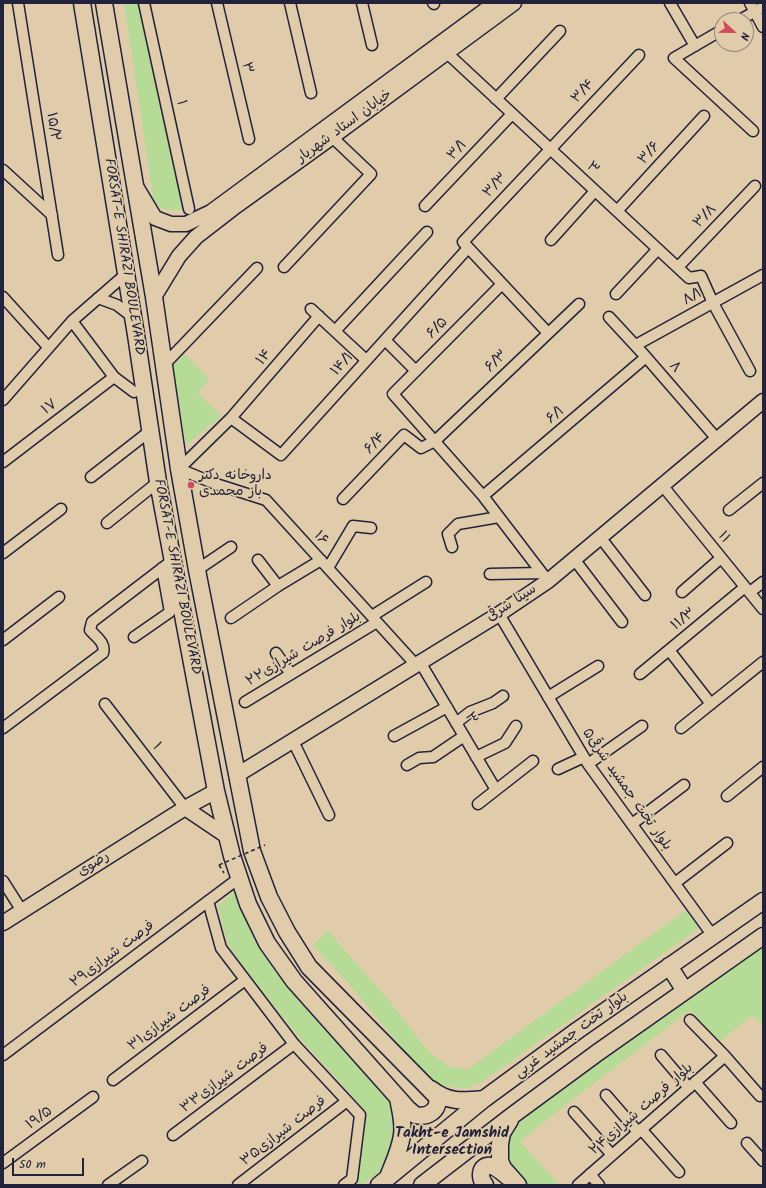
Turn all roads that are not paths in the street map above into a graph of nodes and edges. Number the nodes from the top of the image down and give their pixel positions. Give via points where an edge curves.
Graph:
1 (18, 3) edge
2 (82, 3) edge
3 (104, 3) edge
4 (144, 3) edge
5 (217, 3) edge
6 (290, 3) edge
7 (362, 3) edge
8 (495, 3) edge
9 (514, 3) edge
10 (670, 3) edge
11 (756, 7) edge
12 (763, 27) edge
13 (560, 31) dead end
14 (714, 35) edge
15 (372, 45) dead end
16 (695, 46) junction
17 (447, 53) junction
18 (639, 55) dead end
19 (311, 93) dead end
20 (496, 99) junction
21 (512, 114) junction
22 (704, 116) dead end
23 (753, 131) dead end
24 (332, 137) junction
25 (249, 139) dead end
26 (550, 149) junction
27 (3, 170) edge
28 (135, 185) junction
29 (755, 186) dead end
30 (595, 191) junction
31 (425, 206) dead end
32 (189, 208) dead end
33 (617, 211) junction
34 (52, 215) junction
35 (427, 232) dead end
36 (550, 240) dead end
37 (466, 245) junction
38 (658, 249) junction
39 (58, 255) dead end
40 (284, 267) dead end
41 (678, 267) junction
42 (257, 268) dead end
43 (126, 274) junction
44 (763, 275) edge
45 (502, 284) junction
46 (616, 294) dead end
47 (3, 297) edge
48 (154, 297) junction
49 (98, 298) junction
50 (713, 303) junction
51 (579, 304) dead end
52 (311, 309) dead end
53 (319, 316) junction
54 (609, 317) dead end
55 (134, 318) junction
56 (72, 320) junction
57 (335, 331) junction
58 (548, 333) junction
59 (385, 340) junction
60 (636, 345) junction
61 (48, 347) junction
62 (646, 357) junction
63 (366, 360) junction
64 (163, 366) junction
65 (416, 371) junction
66 (750, 371) dead end
67 (114, 377) junction
68 (134, 392) dead end
69 (3, 399) edge
70 (763, 401) edge
71 (231, 418) junction
72 (150, 431) junction
73 (717, 439) junction
74 (435, 441) junction
75 (3, 462) edge
76 (179, 469) junction
77 (91, 477) dead end
78 (158, 482) junction
79 (763, 483) edge
80 (662, 485) junction
81 (483, 496) junction
82 (343, 499) dead end
83 (61, 509) dead end
84 (729, 510) dead end
85 (499, 517) junction
86 (107, 523) dead end
87 (371, 528) dead end
88 (600, 537) junction
89 (231, 547) dead end
90 (452, 547) dead end
91 (3, 553) edge
92 (721, 558) junction
93 (574, 559) junction
94 (258, 560) dead end
95 (321, 560) junction
96 (168, 564) junction
97 (328, 568) junction
98 (197, 570) junction
99 (490, 574) dead end
100 (545, 577) junction
101 (426, 582) dead end
102 (763, 582) edge
103 (278, 586) junction
104 (747, 590) junction
105 (682, 592) dead end
106 (645, 595) dead end
107 (59, 597) dead end
108 (175, 606) junction
109 (763, 609) edge
110 (498, 614) junction
111 (231, 618) dead end
112 (375, 619) junction
113 (622, 622) dead end
114 (134, 637) dead end
115 (3, 640) edge
116 (669, 650) junction
117 (276, 653) dead end
118 (763, 662) edge
119 (418, 663) junction
120 (598, 666) dead end
121 (291, 674) junction
122 (640, 674) dead end
123 (503, 696) dead end
124 (548, 697) junction
125 (245, 702) dead end
126 (105, 704) dead end
127 (711, 704) junction
128 (447, 707) junction
129 (456, 723) junction
130 (516, 726) dead end
131 (642, 726) dead end
132 (3, 728) edge
133 (681, 728) dead end
134 (394, 736) dead end
135 (464, 736) junction
136 (293, 741) junction
137 (476, 757) junction
138 (533, 761) dead end
139 (586, 761) junction
140 (407, 766) dead end
141 (763, 768) edge
142 (558, 769) dead end
143 (237, 775) junction
144 (684, 785) dead end
145 (496, 790) junction
146 (216, 791) junction
147 (727, 796) dead end
148 (478, 804) dead end
149 (185, 808) junction
150 (329, 815) dead end
151 (632, 824) junction
152 (228, 837) junction
153 (727, 843) dead end
154 (239, 878) junction
155 (3, 881) edge
156 (675, 883) junction
157 (7, 891) edge
158 (208, 901) junction
159 (763, 901) edge
160 (22, 911) junction
161 (3, 923) edge
162 (713, 936) junction
163 (763, 936) edge
164 (669, 966) junction
165 (245, 980) junction
166 (685, 991) junction
167 (690, 1020) dead end
168 (294, 1044) junction
169 (3, 1055) edge
170 (661, 1055) dead end
171 (725, 1056) junction
172 (113, 1080) dead end
173 (426, 1085) junction
174 (692, 1085) junction
175 (606, 1095) dead end
176 (760, 1096) dead end
177 (93, 1097) dead end
178 (398, 1098) junction
179 (484, 1099) junction
180 (347, 1101) junction
181 (574, 1112) dead end
182 (513, 1115) junction
183 (731, 1123) dead end
184 (639, 1131) junction
185 (173, 1135) dead end
186 (747, 1143) dead end
187 (612, 1155) junction
188 (142, 1161) dead end
189 (763, 1161) edge
190 (3, 1163) edge
191 (679, 1172) dead end
192 (590, 1174) junction
193 (383, 1182) edge
194 (517, 1184) edge
195 (108, 1185) edge
196 (238, 1185) edge
197 (344, 1185) edge
198 (422, 1185) edge
199 (485, 1185) edge
200 (578, 1185) edge
201 (599, 1185) edge

1 - 34 street, ۱۵/۲
2 - 43 main road, FORSAT-E SHIRAZI BOULEVARD
3 - 28 main road, FORSAT-E SHIRAZI BOULEVARD
4 - 32 street, ۱
5 - 25 street, ۳
6 - 19 street
7 - 15 street
8 - 28 street, خیابان استاد شهریار via 211,212 186,224 171,224 155,218
9 - 17 street, خیابان استاد شهریار
10 - 16 street
11 - 12 street
13 - 20 street
14 - 16 street
16 - 23 street via 674,58
17 - 20 street, ۳
17 - 24 street, خیابان استاد شهریار
18 - 26 street, ۳/۴
20 - 21 street, ۳
21 - 26 street, ۳
21 - 31 street, ۳/۱
22 - 33 street, ۳/۶
24 - 40 street via 371,174
24 - 48 street, خیابان استاد شهریار via 196,237 179,256
26 - 30 street, ۳
26 - 37 street, ۳/۳
27 - 34 street
28 - 48 main road, FORSAT-E SHIRAZI BOULEVARD
29 - 41 street, ۳/۸
30 - 33 street, ۳
30 - 36 street
33 - 38 street, ۳
34 - 39 street, ۱۵/۲
35 - 57 street
37 - 45 street
37 - 59 street, ۱۴/۱
38 - 41 street, ۳
38 - 46 street
41 - 50 street, ۳ via 689,278 701,276
42 - 64 street
43 - 49 street
43 - 55 main road, FORSAT-E SHIRAZI BOULEVARD
44 - 50 street, ۸/۱
45 - 58 street
45 - 65 street, ۶/۵
47 - 61 street
48 - 64 main road, FORSAT-E SHIRAZI BOULEVARD
49 - 55 street via 117,305
49 - 56 street
50 - 60 street, ۸/۱
50 - 66 street
51 - 58 street, ۶/۳
52 - 53 street
53 - 57 street
53 - 71 street, ۱۴
54 - 60 street, ۸
55 - 72 main road, FORSAT-E SHIRAZI BOULEVARD
56 - 61 street
56 - 67 street
57 - 63 street
58 - 74 street, ۶/۳
59 - 63 street, ۱۴/۱
59 - 65 street
60 - 62 street, ۸
61 - 69 street
62 - 73 street, ۸
62 - 81 street, ۶/۱
63 - 71 street, ۱۴/۱ via 281,455
64 - 76 main road, FORSAT-E SHIRAZI BOULEVARD
65 - 74 street, ۶/۵ via 393,394
67 - 68 street
67 - 75 street, ۱۷
70 - 73 street, سینا شرقی
71 - 76 street, ۱۴
72 - 77 street
72 - 78 main road, FORSAT-E SHIRAZI BOULEVARD
73 - 80 street, سینا شرقی
74 - 81 street
74 - 82 street, ۶/۴ via 421,448 404,435
76 - 95 street, ۱۶ via 266,500
76 - 98 main road, FORSAT-E SHIRAZI BOULEVARD
78 - 86 street
78 - 96 main road, FORSAT-E SHIRAZI BOULEVARD
79 - 84 street
80 - 88 street, سینا شرقی
80 - 92 street, ۱۱
81 - 85 street
83 - 91 street
85 - 90 street via 458,524 448,534
85 - 100 street
87 - 97 street via 353,526
88 - 93 street, سینا شرقی
88 - 106 street
89 - 98 street
92 - 104 street, ۱۱
92 - 105 street
93 - 100 street, سینا شرقی
93 - 113 street
94 - 103 street
95 - 97 street, ۱۶
95 - 103 street
96 - 108 main road, FORSAT-E SHIRAZI BOULEVARD
96 - 132 street via 92,622 90,630 104,645 103,653
97 - 112 street, ۱۶
98 - 143 main road, FORSAT-E SHIRAZI BOULEVARD
99 - 100 street
100 - 110 street, سینا شرقی
101 - 112 street, بلوار فرصت شیرازی۲۲
102 - 104 street, ۱۱/۳
103 - 111 street
104 - 109 street, ۱۱
104 - 116 street, ۱۱/۳
107 - 115 street
108 - 114 street
108 - 146 main road, FORSAT-E SHIRAZI BOULEVARD
110 - 119 street, سینا شرقی
110 - 124 street, بلوار تخت جمشید شرقی۵
112 - 119 street, ۱۶
112 - 121 street, بلوار فرصت شیرازی۲۲
116 - 122 street, ۱۱/۳
116 - 127 street
117 - 121 street
118 - 127 street
119 - 128 street, ۳
119 - 136 street, سینا شرقی
120 - 124 street
121 - 125 street, بلوار فرصت شیرازی۲۲
123 - 129 street via 470,712
124 - 139 street, بلوار تخت جمشید شرقی۵
126 - 149 street, ۱
127 - 133 street
128 - 129 street, ۳
128 - 134 street
129 - 135 street, ۳
130 - 137 street via 504,743
131 - 139 street
135 - 137 street, ۳
135 - 140 street via 433,757 418,758
136 - 143 street, سینا شرقی
136 - 150 street
137 - 145 street, ۳
138 - 145 street
139 - 142 street
139 - 151 street, بلوار تخت جمشید شرقی۵
141 - 147 street
143 - 173 main road, FORSAT-E SHIRAZI BOULEVARD via 252,851 269,897 287,932 309,967
144 - 151 street
145 - 148 street
146 - 149 street, رضوی
146 - 152 main road, FORSAT-E SHIRAZI BOULEVARD
149 - 152 street
149 - 160 street, رضوی
151 - 156 street, بلوار تخت جمشید شرقی۵
152 - 154 main road, FORSAT-E SHIRAZI BOULEVARD
153 - 156 street
154 - 158 street, فرصت شیرازی۲۹
154 - 178 main road, FORSAT-E SHIRAZI BOULEVARD via 248,904 267,943 294,981
155 - 157 street
156 - 162 street, بلوار تخت جمشید شرقی۵
157 - 160 street
158 - 165 street via 221,948
158 - 169 street, فرصت شیرازی۲۹
159 - 162 main road, بلوار تخت جمشید غربی
160 - 161 street, رضوی
162 - 164 main road, بلوار تخت جمشید غربی
163 - 166 main road, بلوار تخت جمشید غربی
164 - 166 main road
164 - 179 main road, بلوار تخت جمشید غربی
165 - 168 street
165 - 172 street, فرصت شیرازی۳۱
166 - 182 main road, بلوار تخت جمشید غربی
167 - 171 street
168 - 180 street
168 - 185 street, فرصت شیرازی۳۳
170 - 174 street
171 - 174 street, بلوار فرصت شیرازی۲۴
171 - 176 street
173 - 178 main road, FORSAT-E SHIRAZI BOULEVARD via 437,1097 438,1102 435,1109 426,1116 415,1115
173 - 179 main road via 448,1099
174 - 183 street
174 - 184 street, بلوار فرصت شیرازی۲۴
175 - 184 street
177 - 190 street, ۱۹/۵
178 - 193 main road via 402,1135 398,1152
179 - 193 main road, بلوار تخت جمشید غربی
180 - 196 street, فرصت شیرازی۳۵
180 - 197 street via 360,1115 352,1179
181 - 187 street
182 - 194 main road via 502,1134 500,1161
182 - 198 main road, بلوار تخت جمشید غربی
184 - 187 street, بلوار فرصت شیرازی۲۴
184 - 191 street
186 - 189 street
187 - 192 street, بلوار فرصت شیرازی۲۴
188 - 195 street
192 - 200 street, بلوار فرصت شیرازی۲۴
192 - 201 street
194 - 199 main road via 493,1166 489,1166 481,1171 480,1177

